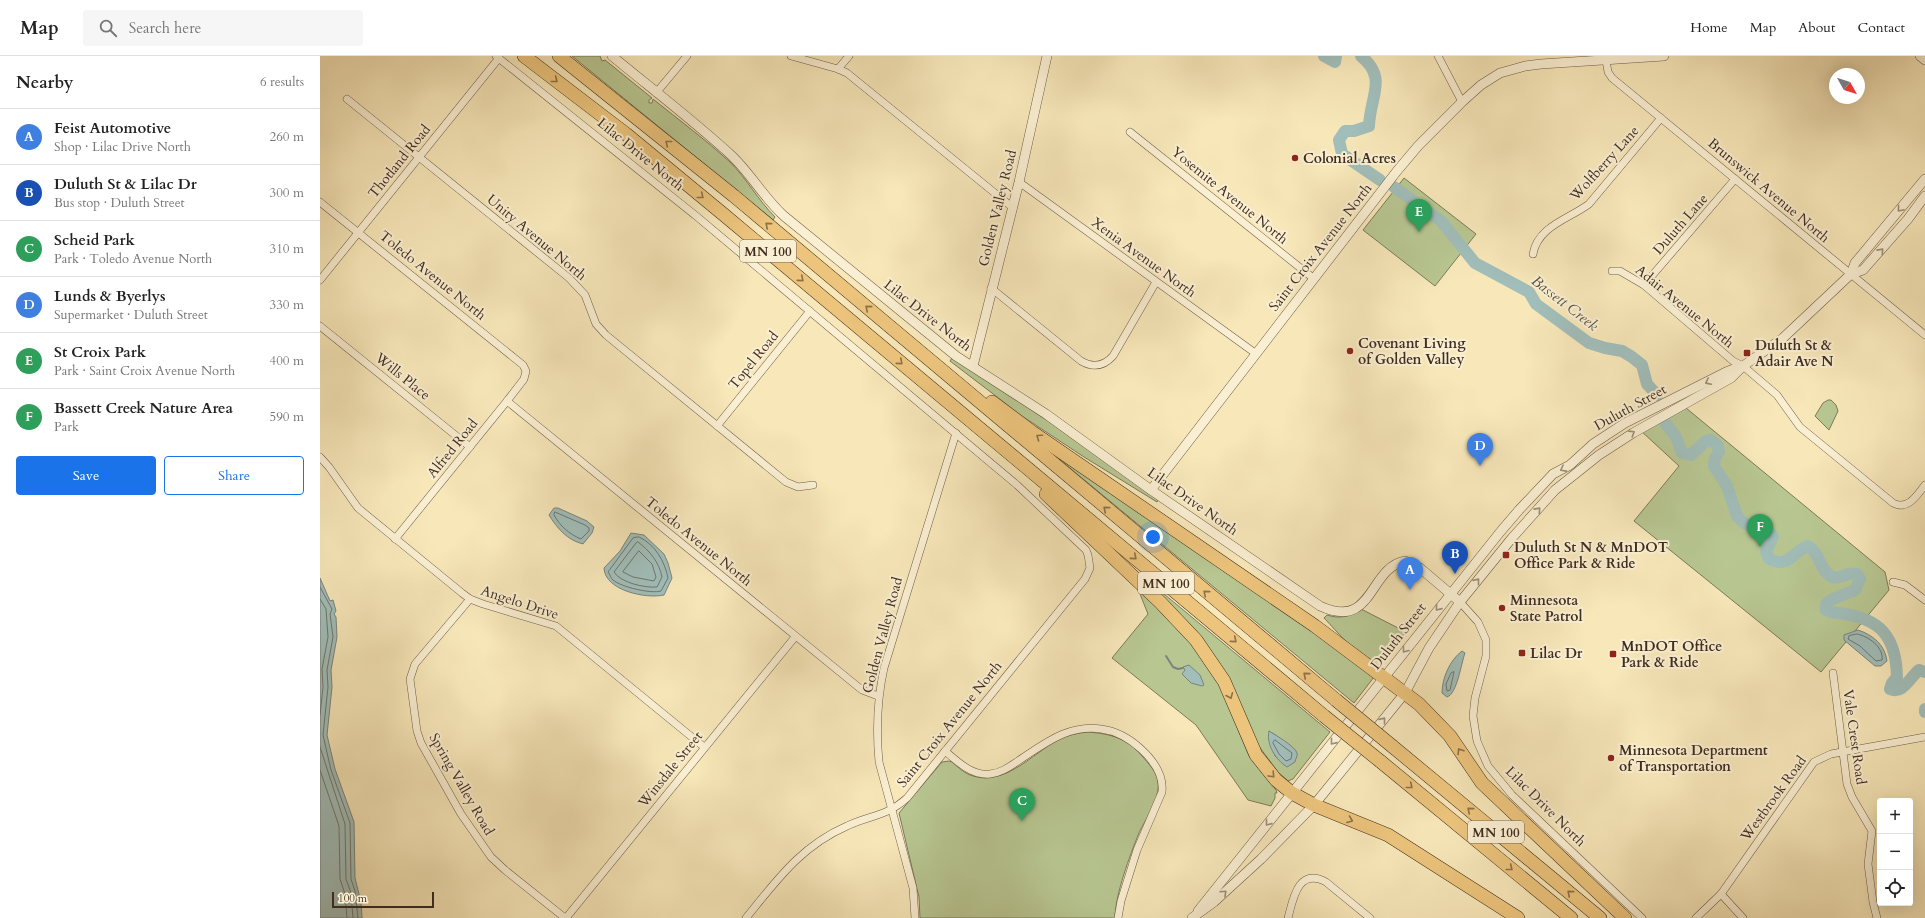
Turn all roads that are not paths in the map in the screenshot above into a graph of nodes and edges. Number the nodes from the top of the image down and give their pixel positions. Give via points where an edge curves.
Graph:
1 (524, 56) edge
2 (559, 56) edge
3 (612, 56) edge
4 (687, 56) edge
5 (791, 56) edge
6 (849, 56) edge
7 (1048, 56) edge
8 (1438, 56) edge
9 (1664, 56) edge
10 (1920, 56) edge
11 (498, 57) edge
12 (1640, 57) edge
13 (1606, 60) junction
14 (1925, 60) edge
15 (838, 69) junction
16 (656, 93) junction
17 (347, 99) dead end
18 (1462, 102) junction
19 (1661, 118) junction
20 (1130, 132) dead end
21 (419, 157) junction
22 (1735, 179) junction
23 (1925, 179) edge
24 (1019, 182) junction
25 (1925, 196) edge
26 (320, 202) edge
27 (1012, 207) junction
28 (358, 233) junction
29 (1533, 254) dead end
30 (1612, 271) dead end
31 (1851, 274) junction
32 (1313, 278) junction
33 (320, 280) edge
34 (1156, 282) junction
35 (1644, 285) junction
36 (991, 288) junction
37 (810, 311) junction
38 (320, 326) edge
39 (898, 333) junction
40 (1925, 335) edge
41 (1255, 353) junction
42 (973, 366) junction
43 (1743, 366) junction
44 (526, 371) joint
45 (507, 401) junction
46 (717, 426) junction
47 (956, 433) junction
48 (470, 447) junction
49 (1007, 451) junction
50 (320, 457) edge
51 (812, 485) dead end
52 (1925, 485) edge
53 (1151, 490) junction
54 (395, 539) junction
55 (1089, 560) joint
56 (1893, 582) dead end
57 (1450, 594) junction
58 (470, 599) junction
59 (1925, 600) edge
60 (1460, 602) junction
61 (795, 636) junction
62 (1834, 673) dead end
63 (1384, 677) junction
64 (1405, 693) junction
65 (878, 696) junction
66 (1925, 737) edge
67 (704, 747) junction
68 (945, 751) junction
69 (1842, 752) junction
70 (1292, 792) junction
71 (1314, 805) junction
72 (892, 810) junction
73 (1721, 894) junction
74 (566, 918) edge
75 (746, 918) edge
76 (915, 918) edge
77 (1118, 918) edge
78 (1193, 918) edge
79 (1288, 918) edge
80 (1370, 918) edge
81 (1518, 918) edge
82 (1570, 918) edge
83 (1600, 918) edge
84 (1625, 918) edge
85 (1642, 918) edge
86 (1696, 918) edge
87 (1743, 918) edge
88 (1877, 918) edge

1 -> 49 highway, MN 100 via 626,134
39 -> 2 highway, MN 100 via 734,196
3 - 16 street, Lilac Drive North
4 - 16 street
5 - 15 street
6 - 15 street
7 - 24 street, Golden Valley Road
8 - 18 street
9 - 12 street, Saint Croix Avenue North
10 - 14 street
11 - 21 street, Thotland Road
11 - 37 street, Lilac Drive North via 639,169
12 - 13 street, Saint Croix Avenue North
13 - 18 street, Saint Croix Avenue North via 1525,66 1500,73
13 - 19 street, Brunswick Avenue North via 1612,78
15 - 27 street via 858,81
16 - 42 street, Lilac Drive North via 731,155 788,220 928,334
17 - 21 street, Unity Avenue North
18 - 32 street, Saint Croix Avenue North via 1418,146
19 - 22 street, Brunswick Avenue North
19 - 29 street, Wolfberry Lane via 1589,204 1541,236
20 - 32 street, Yosemite Avenue North
21 - 28 street, Thotland Road
21 - 46 street, Unity Avenue North via 569,278 585,295 600,329
22 - 31 street, Brunswick Avenue North
22 - 35 street, Duluth Lane
23 -> 31 street, Duluth Street via 1855,262
24 - 27 street, Golden Valley Road
24 - 34 street, Xenia Avenue North
31 -> 25 street, Duluth Street via 1863,270
26 - 28 street, Toledo Avenue North
27 - 36 street, Golden Valley Road
28 - 33 street, Thotland Road
28 - 44 street, Toledo Avenue North via 523,365
30 - 35 street, Adair Avenue North via 1620,271
31 - 40 street, Brunswick Avenue North
31 - 43 street, Duluth Street via 1783,338
32 - 41 street, Saint Croix Avenue North
34 - 36 street via 1113,356 1108,361 1094,366 1081,361
34 - 41 street, Xenia Avenue North
35 - 43 street, Adair Avenue North via 1733,361
36 - 42 street, Golden Valley Road
37 - 46 street, Topel Road
37 - 47 street, Lilac Drive North
38 - 48 street, Wills Place
63 -> 39 highway via 1309,621 1058,450
83 -> 39 highway, MN 100, bridge
41 - 53 street, Saint Croix Avenue North
42 - 53 street, Lilac Drive North via 1046,414
43 - 52 street, Adair Avenue North via 1781,399 1800,427 1893,503 1902,505 1912,500
43 -> 57 street, Duluth Street via 1625,423 1593,444 1570,465 1553,474 1518,510
60 -> 43 street, Duluth Street via 1555,490 1616,444 1717,386
44 - 45 street, Alfred Road via 524,379
45 - 48 street, Alfred Road
45 - 61 street, Toledo Avenue North
46 - 51 street, Unity Avenue North via 786,482 798,487
47 - 55 street, Lilac Drive North via 1075,539 1086,550
47 - 65 street, Golden Valley Road via 884,668
48 - 54 street, Alfred Road
49 -> 70 highway via 1045,493 1192,635 1224,681 1256,755 1276,780
49 -> 82 highway, MN 100, bridge
50 - 54 street, Angelo Drive via 358,508
53 - 57 street, Lilac Drive North via 1320,606 1333,611 1342,613 1357,607 1394,564 1405,561 1420,568
54 - 58 street, Angelo Drive
55 - 68 street, Saint Croix Avenue North via 1090,568 1085,578
56 - 59 street via 1905,585
57 - 60 street, Lilac Drive North
57 -> 63 street, Duluth Street
58 - 67 street, Angelo Drive via 556,626
58 - 74 street, Spring Valley Road via 412,672 410,680 417,731 452,799 481,844 505,870
60 - 64 street, Duluth Street via 1429,648
60 - 85 street, Lilac Drive North via 1478,622 1486,640 1486,656 1473,716 1477,741 1488,766 1512,795
61 - 65 street, Toledo Avenue North via 862,690
61 - 67 street, Winsdale Street
62 - 69 street, Vale Crest Road
63 - 64 highway
63 -> 70 street, Duluth Street
71 -> 64 street, Duluth Street
84 -> 64 highway via 1482,782 1440,724
65 - 72 street, Golden Valley Road via 879,762
66 - 69 street, Westbrook Road
67 - 74 street, Winsdale Street
68 - 72 street, Saint Croix Avenue North via 907,798
68 - 77 street via 966,768 985,774 1007,768 1057,736 1074,730 1110,730 1136,744 1157,770 1162,782 1162,792 1137,850
69 - 73 street, Westbrook Road via 1822,757 1807,770
69 - 88 street, Vale Crest Road via 1852,798 1872,831 1868,864
70 - 71 highway
70 -> 78 street, Duluth Street
78 -> 71 street, Duluth Street via 1214,902
71 -> 81 highway via 1388,835
72 - 75 street, Saint Croix Avenue North via 848,825 809,848 782,874
72 - 76 street, Golden Valley Road via 913,888
73 - 86 street, Westbrook Road
73 - 87 street
79 - 80 street via 1296,889 1312,878 1326,882

